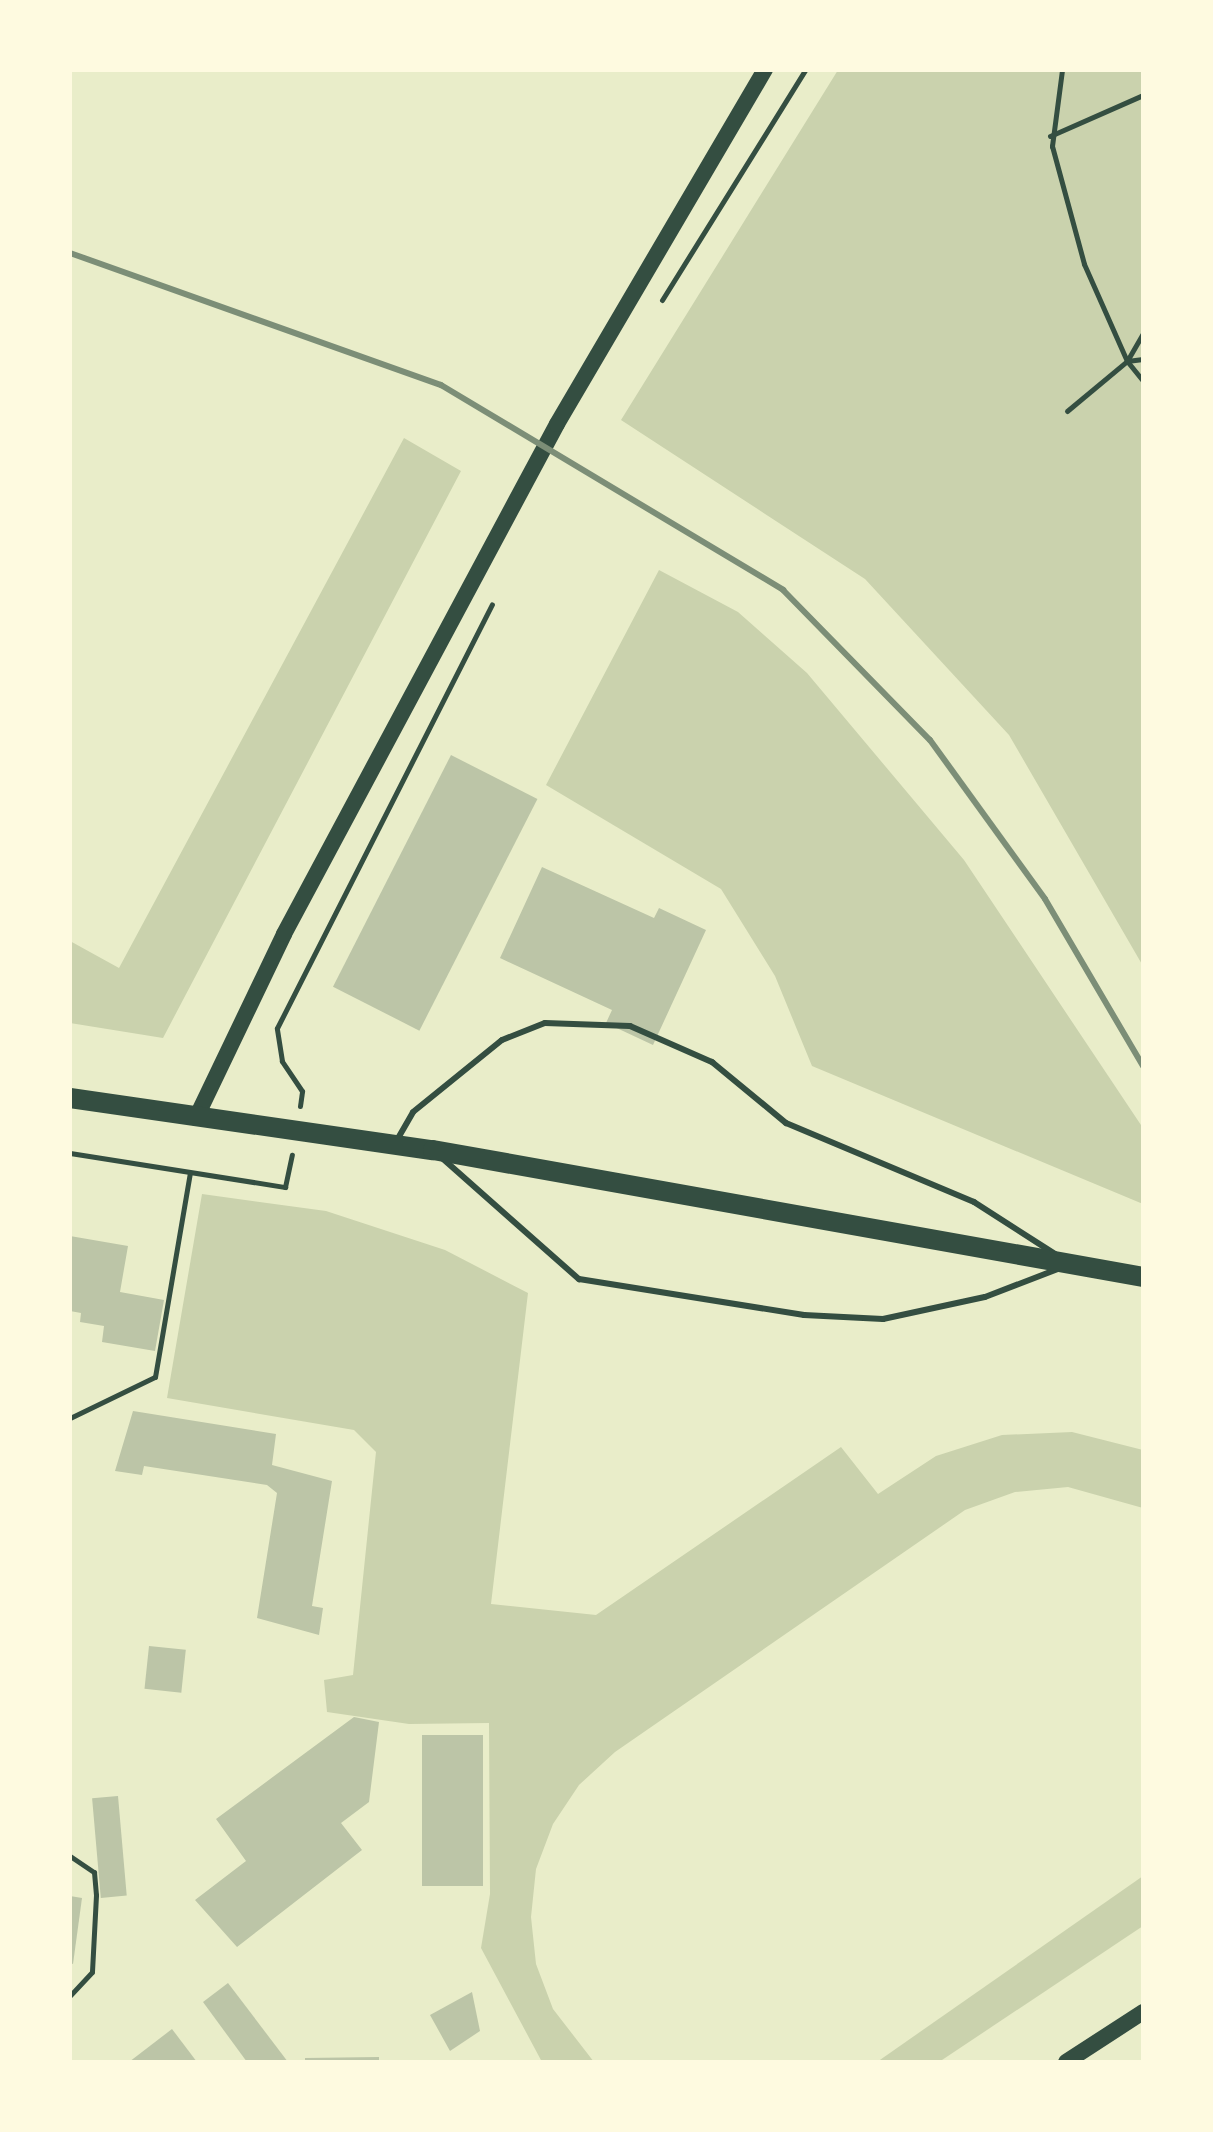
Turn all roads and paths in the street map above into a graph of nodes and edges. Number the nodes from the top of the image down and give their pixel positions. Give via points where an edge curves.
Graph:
1 (765, 70) edge
2 (805, 70) edge
3 (1062, 70) edge
4 (1143, 95) edge
5 (1050, 136) junction
6 (654, 314) dead end
7 (1143, 333) edge
8 (1143, 359) edge
9 (1127, 361) junction
10 (1143, 381) edge
11 (1067, 411) dead end
12 (500, 590) dead end
13 (302, 1091) dead end
14 (70, 1098) edge
15 (196, 1118) junction
16 (394, 1145) junction
17 (433, 1150) junction
18 (70, 1153) edge
19 (190, 1173) junction
20 (285, 1187) dead end
21 (1071, 1264) junction
22 (1143, 1277) edge
23 (70, 1418) edge
24 (70, 1856) edge
25 (70, 1996) edge
26 (1143, 2012) edge
27 (1066, 2062) edge

1 - 15 main road via 629,291 284,934
2 - 6 path
3 - 5 path
4 - 5 path
5 - 9 path via 1084,264
7 - 9 path
8 - 9 path
9 - 10 path
9 - 11 path
12 - 13 path via 277,1028 282,1061
14 - 15 main road
15 - 16 main road
16 - 17 main road
16 - 21 lane via 413,1112 502,1040 545,1023 630,1026 712,1062 786,1123 974,1202
17 - 21 main road
17 - 21 lane via 579,1279 804,1315 883,1319 985,1297
18 - 19 path
19 - 20 path
19 - 23 path via 155,1377
21 - 22 main road
24 - 25 path via 94,1872 96,1895 92,1972
26 - 27 main road

